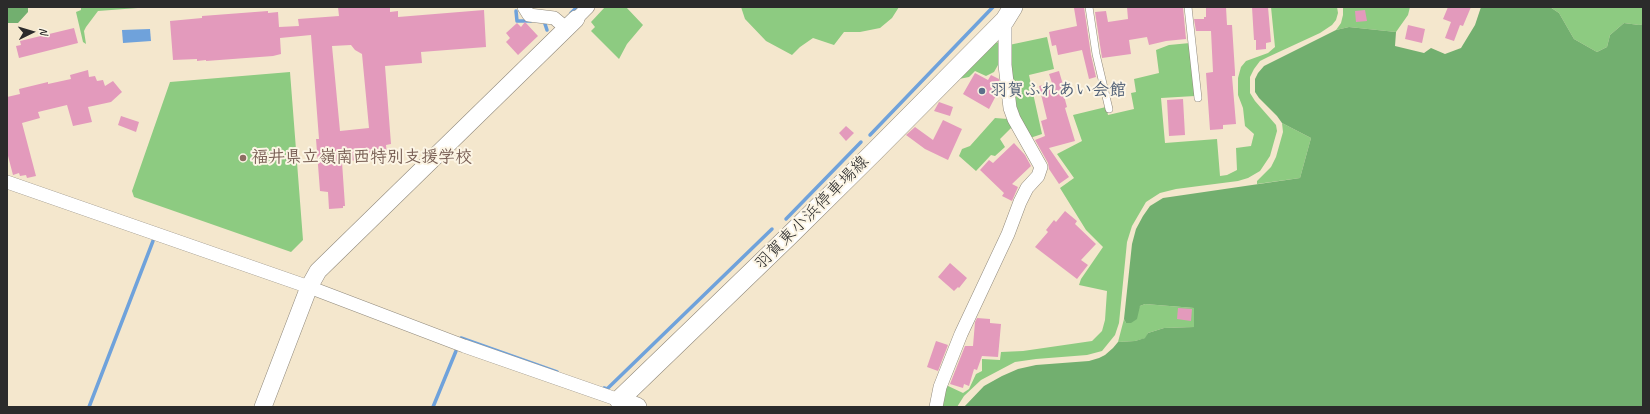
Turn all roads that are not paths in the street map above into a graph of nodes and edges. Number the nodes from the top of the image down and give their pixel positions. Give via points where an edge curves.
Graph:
1 (524, 7) edge
2 (1089, 7) edge
3 (1188, 7) edge
4 (1010, 10) edge
5 (576, 18) edge
6 (1198, 98) dead end
7 (1109, 109) dead end
8 (7, 182) edge
9 (309, 287) junction
10 (623, 405) edge
11 (263, 407) edge
12 (936, 407) edge

1 - 5 street via 529,15
2 - 7 lane via 1096,54
3 - 6 lane
4 - 10 main road, 羽賀東小浜停車場線
4 - 12 street via 1005,65 1010,108 1041,167 1038,176 1020,202 1008,234 961,334 940,387
5 - 9 street via 318,271
8 - 9 street
9 - 10 street
9 - 11 street

